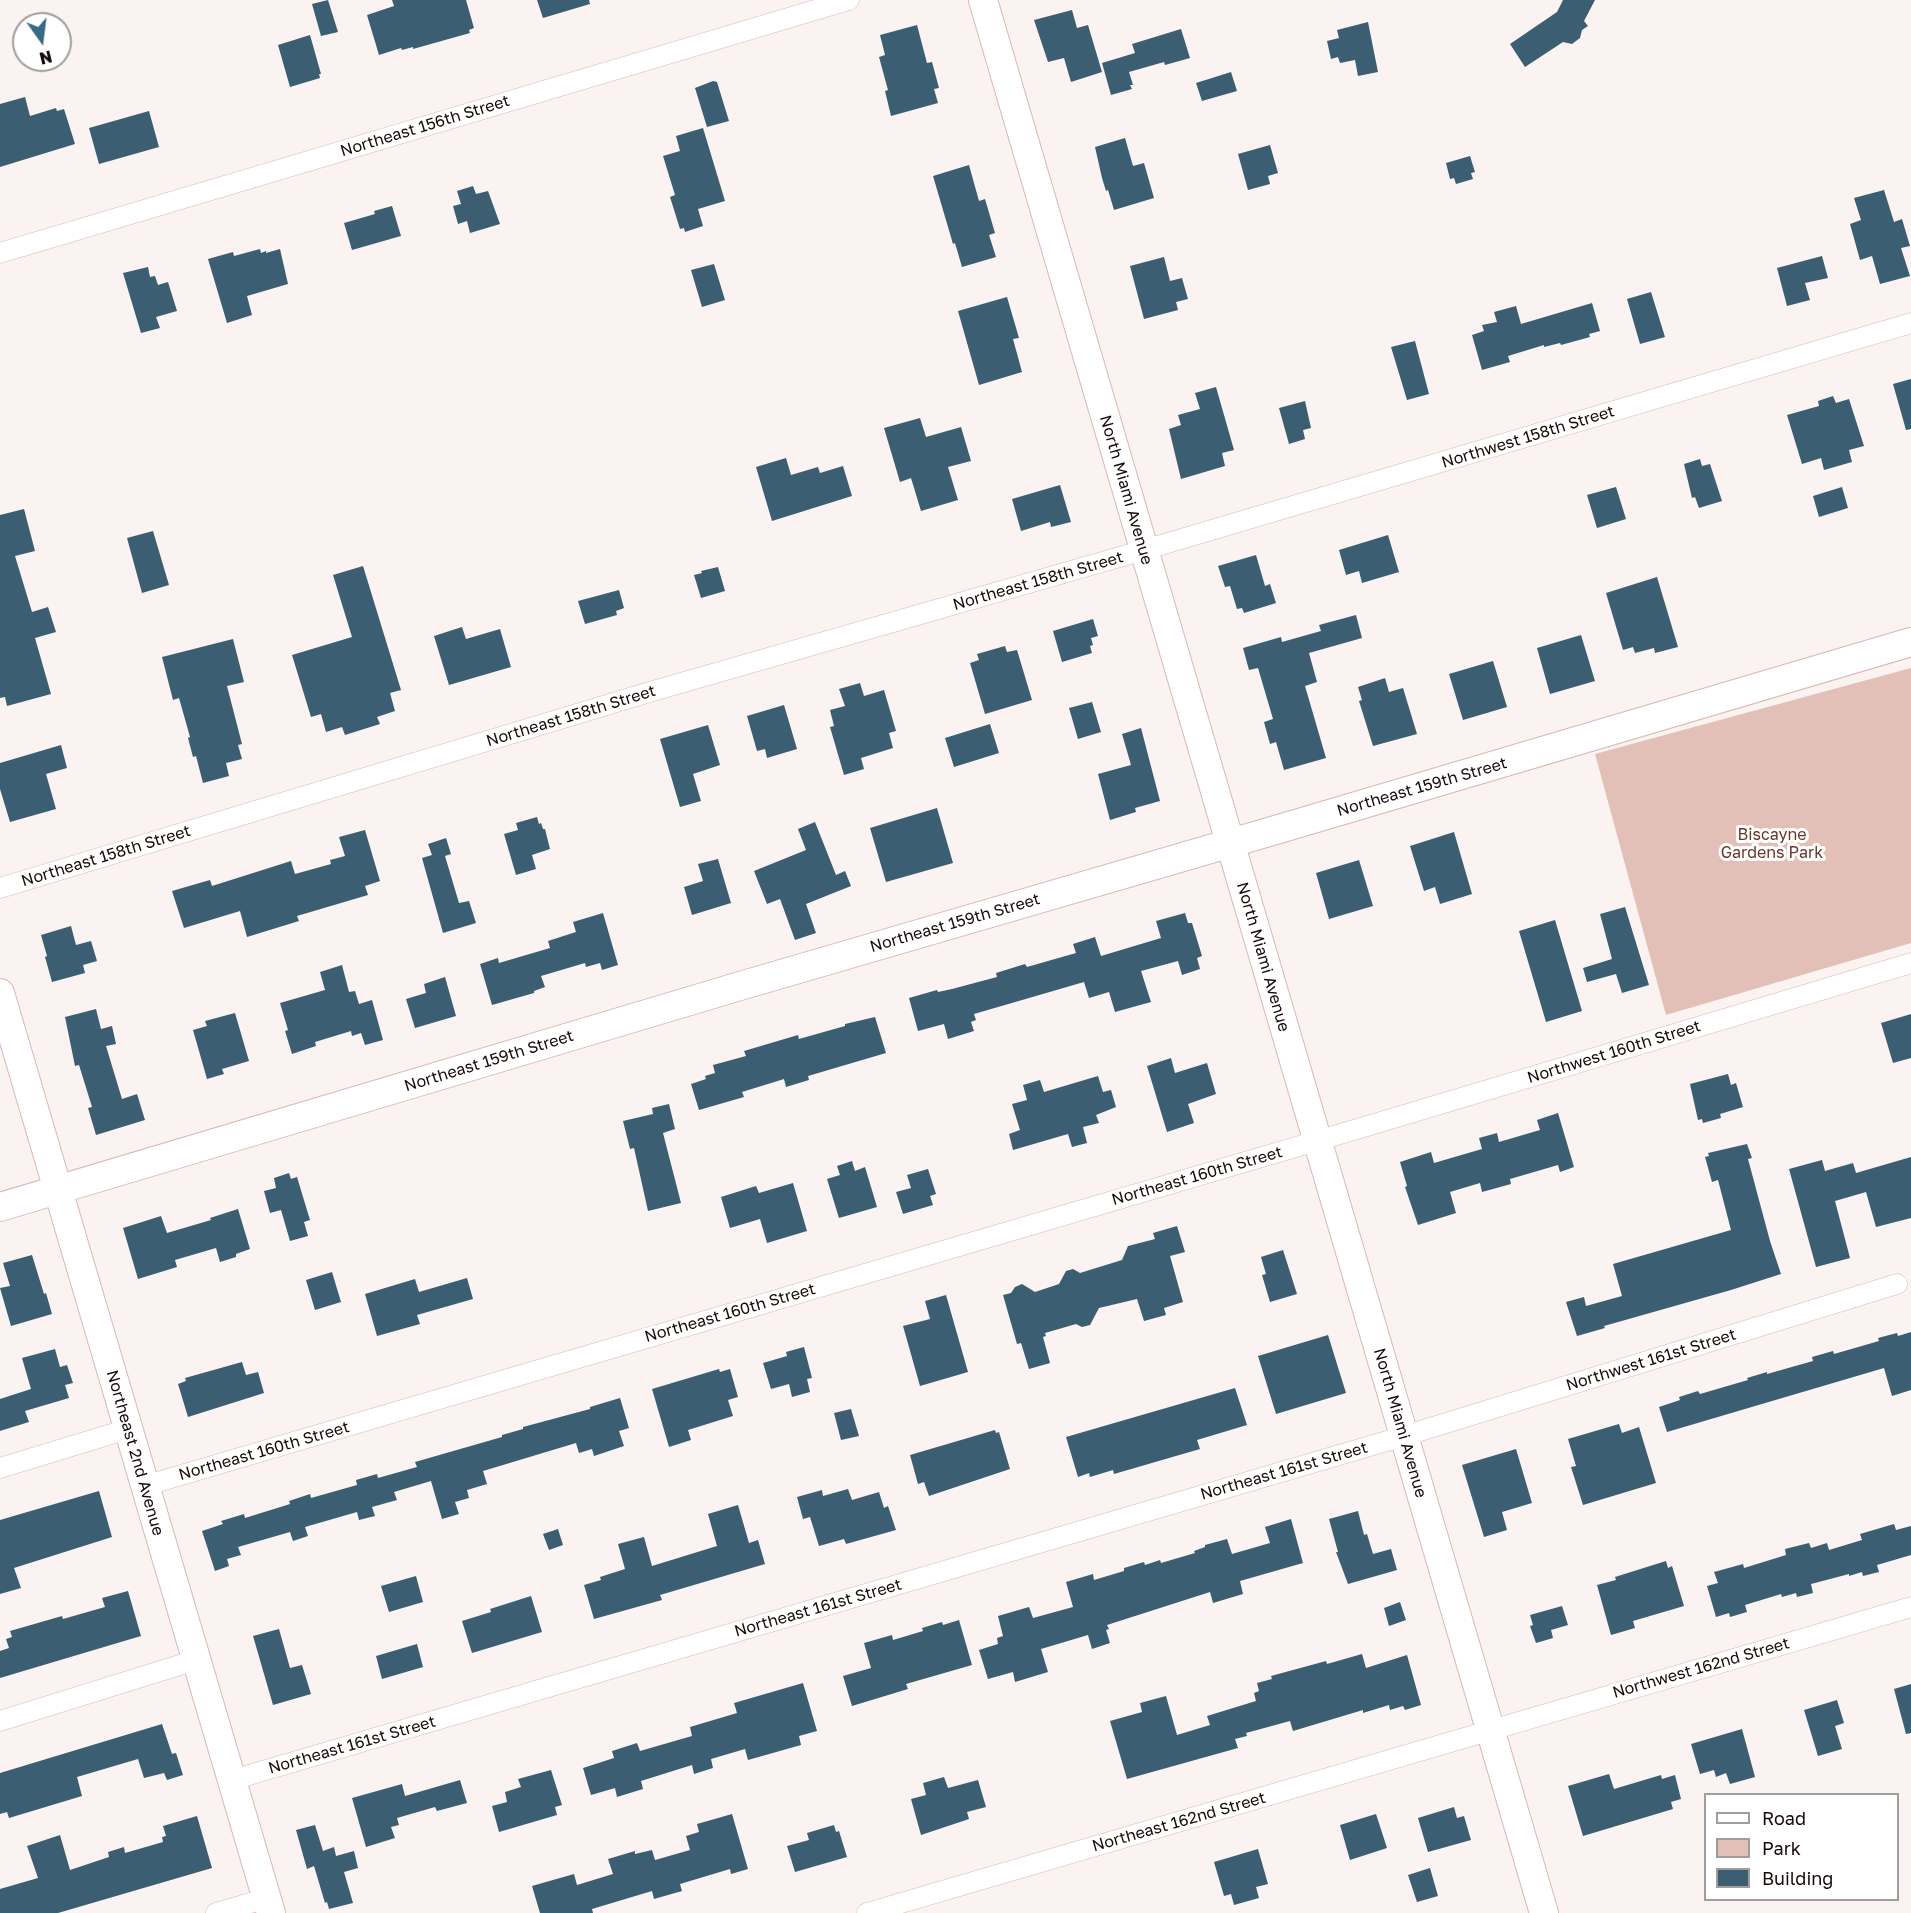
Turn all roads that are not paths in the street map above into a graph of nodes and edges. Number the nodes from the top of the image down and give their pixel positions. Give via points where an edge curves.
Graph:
1 (849, 0) edge
2 (982, 0) edge
3 (0, 253) edge
4 (1911, 322) edge
5 (1144, 550) junction
6 (1911, 642) edge
7 (1229, 844) junction
8 (0, 888) edge
9 (1911, 963) edge
10 (0, 993) edge
11 (1317, 1140) junction
12 (57, 1190) junction
13 (0, 1207) edge
14 (1897, 1284) dead end
15 (128, 1429) junction
16 (1404, 1436) junction
17 (0, 1468) edge
18 (144, 1486) junction
19 (1911, 1607) edge
20 (196, 1660) junction
21 (0, 1721) edge
22 (1490, 1731) junction
23 (232, 1780) junction
24 (269, 1905) edge
25 (216, 1913) edge
26 (867, 1913) edge
27 (1544, 1913) edge

1 - 3 street, Northeast 156th Street
2 - 5 street, North Miami Avenue
4 - 5 street, Northwest 158th Street
5 - 7 street, North Miami Avenue
5 - 8 street, Northeast 158th Street via 654,691
6 - 7 street, Northeast 159th Street
7 - 11 street, North Miami Avenue
7 - 12 street, Northeast 159th Street
9 - 11 street, Northwest 160th Street
10 - 12 street, Northeast 2nd Avenue
11 - 16 street, North Miami Avenue
11 - 18 street, Northeast 160th Street
12 - 13 street, Northeast 159th Street
12 - 15 street, Northeast 2nd Avenue
14 - 16 street, Northwest 161st Street
15 - 17 street
15 - 18 street, Northeast 2nd Avenue
16 - 22 street, North Miami Avenue
16 - 23 street, Northeast 161st Street
18 - 20 street, Northeast 2nd Avenue
19 - 22 street, Northwest 162nd Street
20 - 21 street
20 - 23 street, Northeast 2nd Avenue
22 - 26 street, Northeast 162nd Street
22 - 27 street, North Miami Avenue
23 - 24 street, Northeast 2nd Avenue
24 - 25 street

